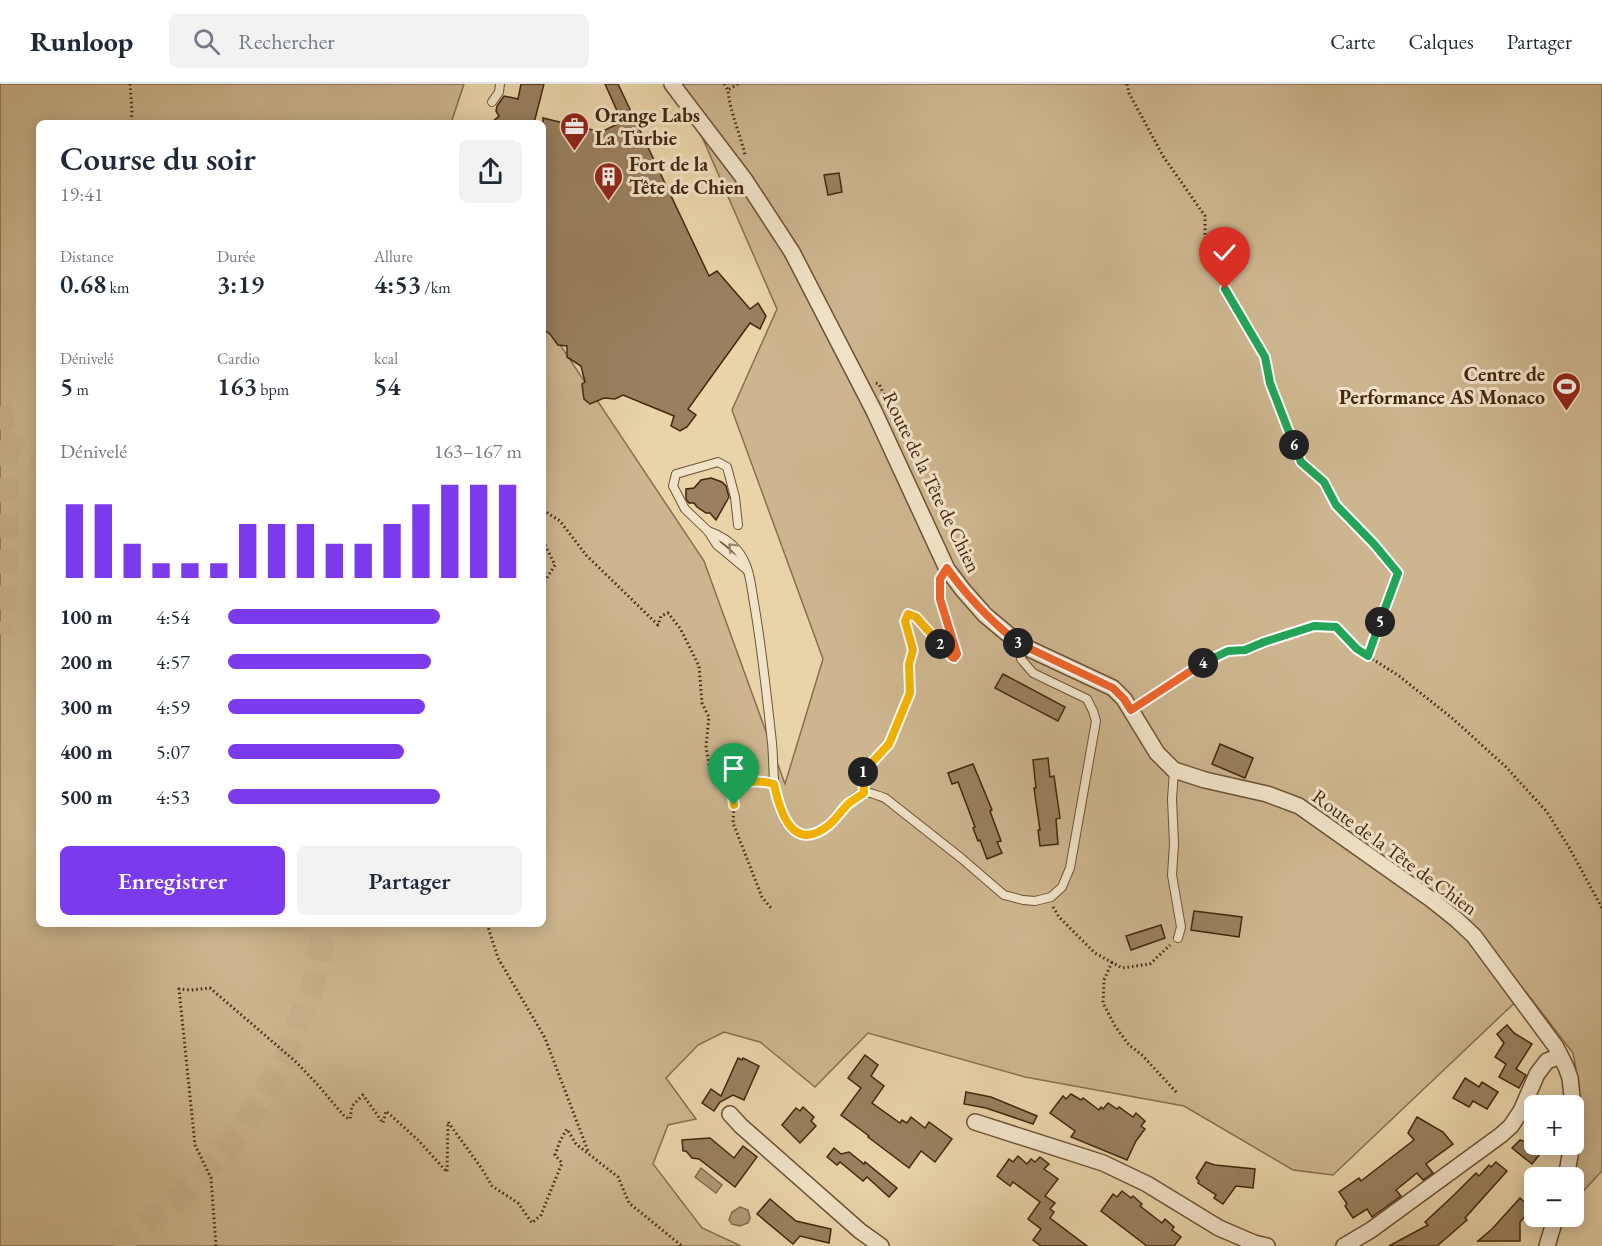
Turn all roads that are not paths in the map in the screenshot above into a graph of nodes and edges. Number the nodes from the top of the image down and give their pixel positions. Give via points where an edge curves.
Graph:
1 (500, 84) edge
2 (672, 84) edge
3 (492, 102) dead end
4 (738, 525) dead end
5 (1021, 645) junction
6 (1174, 770) junction
7 (1178, 938) road end
8 (1560, 1056) junction
9 (1572, 1095) edge
10 (730, 1114) dead end
11 (975, 1122) dead end
12 (1553, 1227) edge
13 (881, 1246) edge
14 (1267, 1246) edge
15 (1344, 1246) edge
16 (1547, 1246) edge

1 - 3 lane
2 - 5 street, Route de la Tête de Chien via 745,180 792,252 874,411 947,568 985,615
4 - 5 lane via 727,467 718,462 676,474 673,486 685,510 739,552 748,571 769,717 774,784 785,821 794,831 804,835 817,833 849,803 864,793 874,794 885,798 1004,895 1035,901 1051,897 1062,887 1070,868 1096,721 1087,699 1033,673 1022,659
5 - 6 street, Route de la Tête de Chien via 1113,688 1157,753
6 - 7 lane via 1172,875 1181,927
6 - 8 street, Route de la Tête de Chien via 1299,806 1432,900 1474,936
8 - 9 street, Route de la Tête de Chien
8 - 15 street via 1547,1061 1537,1074 1521,1111 1502,1135
10 - 13 street via 860,1232
11 - 14 street via 1103,1163 1147,1184 1219,1228
12 - 16 street

